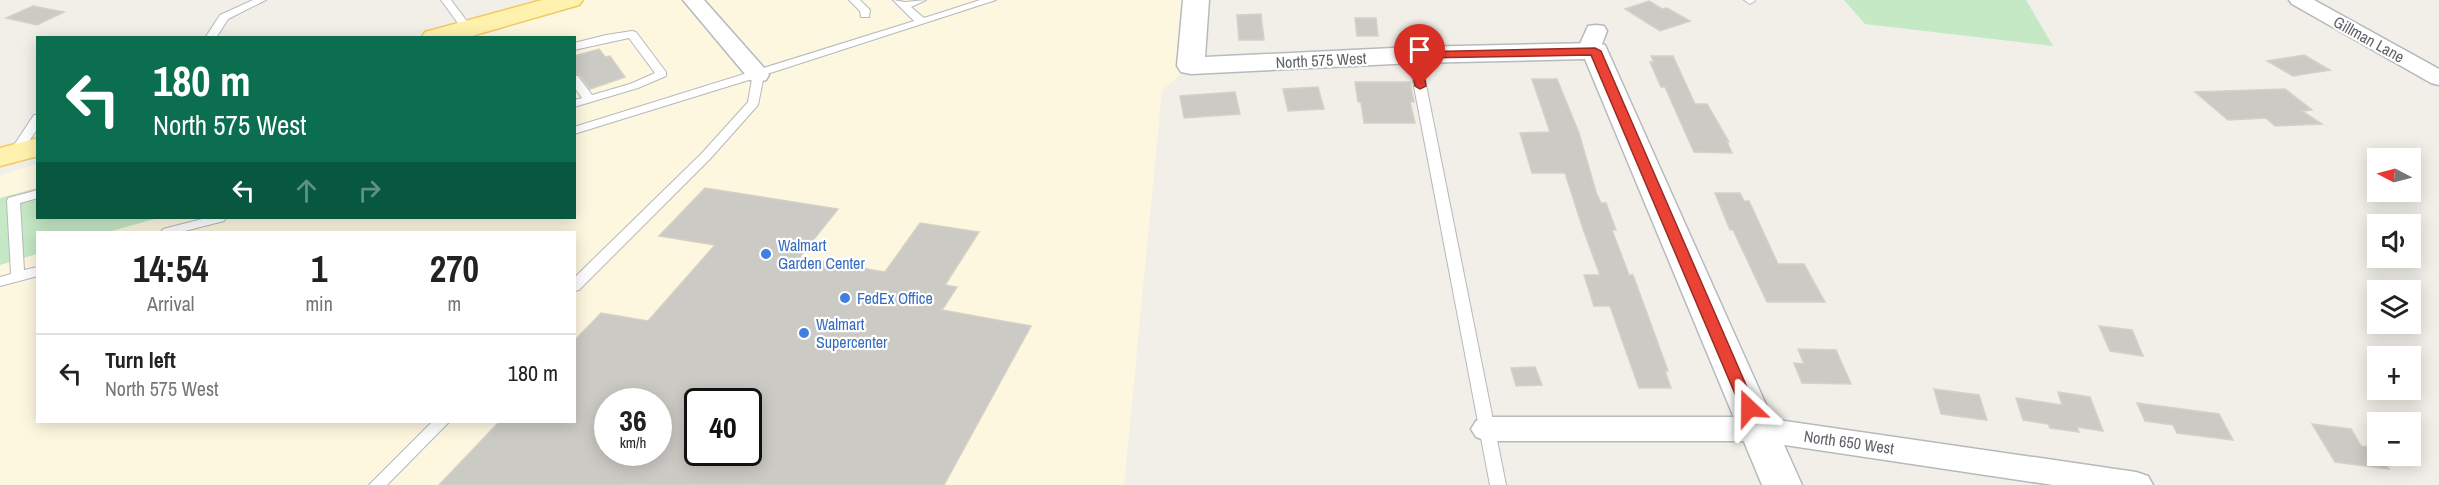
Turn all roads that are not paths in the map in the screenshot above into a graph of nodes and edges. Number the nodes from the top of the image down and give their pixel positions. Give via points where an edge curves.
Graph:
1 (261, 0) edge
2 (446, 0) edge
3 (570, 0) edge
4 (693, 0) edge
5 (854, 0) edge
6 (921, 0) edge
7 (991, 0) edge
8 (1196, 0) edge
9 (2304, 0) edge
10 (901, 2) edge
11 (525, 6) edge
12 (865, 15) dead end
13 (922, 22) junction
14 (467, 28) junction
15 (211, 36) edge
16 (441, 36) edge
17 (576, 46) edge
18 (1414, 55) junction
19 (758, 75) junction
20 (2439, 78) edge
21 (576, 81) edge
22 (589, 99) junction
23 (576, 103) edge
24 (36, 122) edge
25 (576, 130) edge
26 (17, 155) edge
27 (36, 195) edge
28 (215, 219) edge
29 (172, 231) edge
30 (36, 272) edge
31 (18, 277) junction
32 (0, 282) edge
33 (576, 285) edge
34 (440, 423) edge
35 (1487, 429) junction
36 (1758, 429) junction
37 (377, 485) edge
38 (1498, 485) edge
39 (1782, 485) edge
40 (2136, 485) edge

1 - 15 lane via 224,17
2 - 14 lane
3 - 11 main road
4 - 19 street
5 - 12 lane via 866,10
6 - 10 lane
7 - 13 lane
8 - 18 street, North 575 West via 1191,66
9 - 20 street, Gillman Lane
10 - 13 lane
11 - 14 main road
13 - 19 lane
14 - 16 main road
17 - 22 lane via 632,34 662,74
18 - 35 lane
18 - 36 street, North 575 West via 1595,41
19 - 25 lane
19 - 33 lane via 754,103
21 - 22 lane
22 - 23 lane
24 - 26 lane
27 - 31 lane via 13,201
28 - 29 lane
30 - 31 lane
31 - 32 lane
34 - 37 lane
35 - 36 street, North 650 West
35 - 38 lane
36 - 39 street
36 - 40 street, North 650 West

